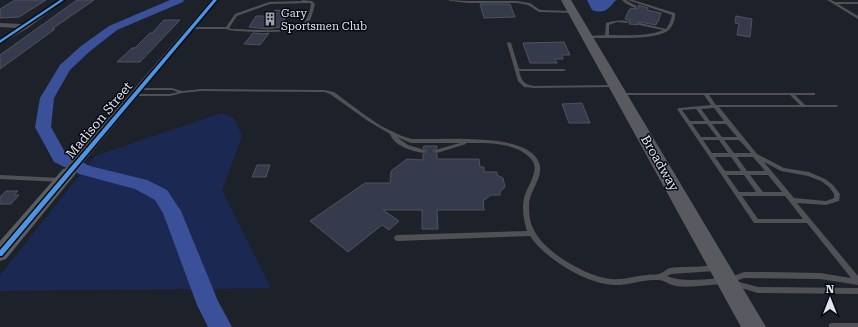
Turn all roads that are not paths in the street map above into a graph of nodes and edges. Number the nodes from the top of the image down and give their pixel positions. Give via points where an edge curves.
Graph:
1 (62, 0) edge
2 (215, 0) edge
3 (450, 0) edge
4 (566, 0) edge
5 (624, 0) edge
6 (630, 0) edge
7 (830, 0) edge
8 (303, 1) edge
9 (835, 3) junction
10 (858, 4) edge
11 (636, 6) dead end
12 (648, 9) dead end
13 (573, 12) junction
14 (670, 12) junction
15 (858, 18) edge
16 (627, 22) dead end
17 (640, 24) dead end
18 (0, 25) edge
19 (25, 26) junction
20 (192, 28) junction
21 (227, 28) junction
22 (667, 30) junction
23 (606, 36) junction
24 (587, 37) junction
25 (0, 42) edge
26 (509, 43) dead end
27 (517, 70) junction
28 (564, 70) dead end
29 (618, 90) junction
30 (136, 92) junction
31 (705, 94) junction
32 (791, 94) junction
33 (813, 94) dead end
34 (715, 106) junction
35 (804, 106) junction
36 (836, 106) dead end
37 (698, 108) junction
38 (688, 122) junction
39 (708, 122) junction
40 (728, 122) junction
41 (391, 133) junction
42 (720, 138) junction
43 (741, 138) junction
44 (700, 139) junction
45 (467, 142) junction
46 (423, 151) dead end
47 (437, 151) dead end
48 (711, 155) junction
49 (732, 155) junction
50 (755, 155) junction
51 (745, 172) junction
52 (723, 173) junction
53 (769, 173) junction
54 (66, 176) junction
55 (0, 177) edge
56 (737, 194) junction
57 (760, 194) junction
58 (786, 194) junction
59 (792, 200) junction
60 (809, 221) junction
61 (531, 233) junction
62 (397, 238) dead end
63 (0, 254) edge
64 (724, 274) junction
65 (660, 277) junction
66 (858, 281) edge
67 (858, 291) edge
68 (858, 326) edge
69 (754, 327) edge
70 (833, 327) edge

1 - 19 street
2 - 20 street, Madison Street
3 - 13 lane via 517,2 529,4 538,11
4 - 13 main road, Broadway
5 - 11 lane
6 - 14 lane
7 - 9 lane
8 - 21 lane via 264,5 236,15
8 - 21 lane via 313,4 306,23 300,28
9 - 10 lane
9 - 15 lane
12 - 14 lane
13 - 24 main road, Broadway
14 - 22 lane via 674,17
16 - 23 lane via 607,24
17 - 22 lane
18 - 19 street
19 - 25 street
20 - 21 lane
20 - 30 street, Madison Street
22 - 23 lane via 652,35
23 - 24 lane
24 - 29 main road, Broadway
26 - 27 lane
27 - 28 lane
27 - 29 lane via 522,83 529,87
29 - 31 lane
29 - 64 main road, Broadway
30 - 41 lane via 170,95 201,90 324,91 332,93
30 - 54 street, Madison Street
31 - 32 lane
31 - 34 lane
32 - 33 lane
32 - 35 lane
34 - 35 lane
34 - 37 lane
34 - 40 lane
35 - 36 lane
37 - 38 lane via 679,109
37 - 39 lane
38 - 39 lane
38 - 44 lane
39 - 40 lane
39 - 42 lane
40 - 43 lane
41 - 45 lane via 411,140
41 - 46 lane via 396,140 409,148
42 - 43 lane
42 - 44 lane
42 - 49 lane
43 - 50 lane
44 - 48 lane
45 - 47 lane
45 - 61 lane via 511,144 524,150 535,160 538,169 536,181 526,200
48 - 49 lane
48 - 52 lane
49 - 50 lane
49 - 51 lane
50 - 53 lane
50 - 59 lane via 783,170 809,174 823,180 832,186 837,194 837,199 826,203
51 - 52 lane
51 - 53 lane
51 - 57 lane
52 - 56 lane
53 - 58 lane
54 - 55 lane
54 - 63 street, Madison Street
56 - 57 lane
56 - 60 lane via 756,221
57 - 58 lane
58 - 59 lane
59 - 60 lane
60 - 66 lane
61 - 62 lane
61 - 65 lane via 545,249 564,264 589,275 610,282
64 - 65 lane via 670,271
64 - 65 lane via 676,283
64 - 66 lane via 820,276
64 - 67 lane via 758,290
64 - 69 main road, Broadway
68 - 70 lane

